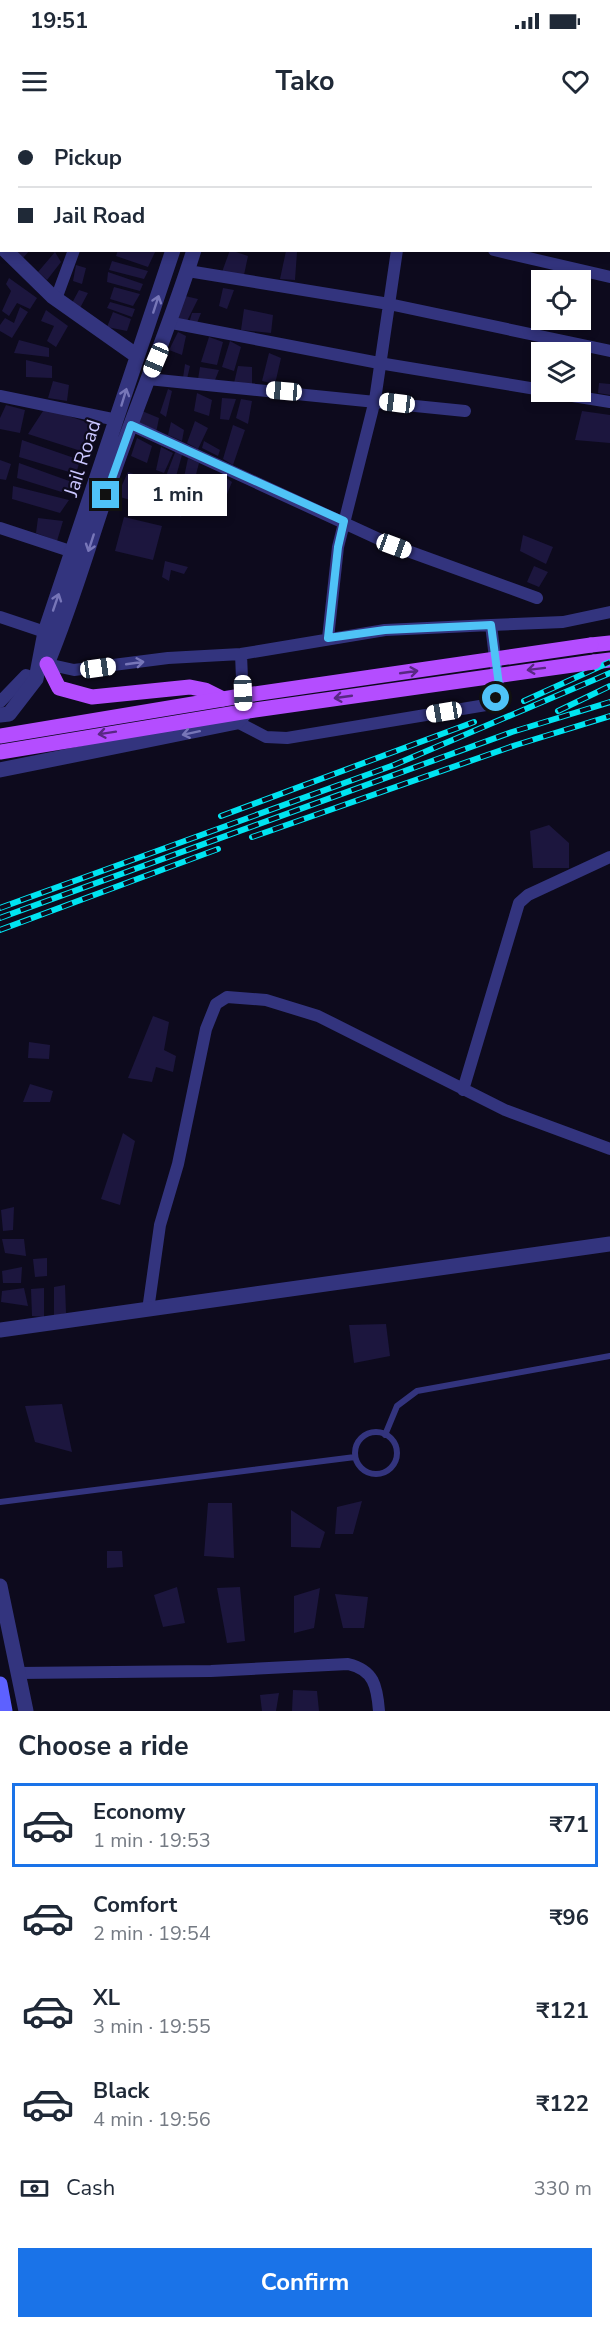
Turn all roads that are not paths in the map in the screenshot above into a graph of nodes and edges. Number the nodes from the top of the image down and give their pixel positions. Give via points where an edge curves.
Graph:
1 (6, 252) edge
2 (73, 252) edge
3 (172, 252) edge
4 (193, 252) edge
5 (397, 252) edge
6 (503, 252) edge
7 (188, 271) junction
8 (610, 277) edge
9 (56, 299) junction
10 (389, 304) junction
11 (172, 322) junction
12 (610, 351) edge
13 (137, 356) junction
14 (379, 363) junction
15 (148, 379) junction
16 (531, 388) edge
17 (0, 396) edge
18 (591, 399) edge
19 (375, 400) junction
20 (610, 402) edge
21 (465, 411) dead end
22 (124, 422) junction
23 (344, 521) junction
24 (0, 528) edge
25 (73, 552) junction
26 (537, 598) dead end
27 (610, 612) edge
28 (0, 617) edge
29 (491, 625) junction
30 (45, 632) junction
31 (328, 638) junction
32 (610, 643) edge
33 (241, 654) junction
34 (610, 660) edge
35 (47, 664) junction
36 (36, 679) junction
37 (55, 680) junction
38 (223, 699) junction
39 (0, 702) edge
40 (0, 715) edge
41 (240, 718) junction
42 (0, 736) edge
43 (0, 752) edge
44 (0, 770) edge
45 (610, 856) edge
46 (463, 1090) junction
47 (610, 1149) edge
48 (610, 1244) edge
49 (148, 1310) junction
50 (0, 1330) edge
51 (610, 1356) edge
52 (385, 1435) junction
53 (355, 1457) junction
54 (0, 1502) edge
55 (0, 1586) edge
56 (18, 1673) junction
57 (1, 1688) edge
58 (5, 1711) edge
59 (26, 1711) edge
60 (379, 1711) edge

1 - 9 street
2 - 9 street
13 -> 3 street, Jail Road
4 - 7 street, Jail Road
5 - 10 street
6 - 8 street
7 - 10 street
7 - 11 street, Jail Road
9 - 13 street
10 - 12 street
10 - 14 street
11 - 14 street
11 - 15 street, Jail Road
22 -> 13 street, Jail Road
14 - 16 street
14 - 19 street
15 - 19 street
15 - 22 street, Jail Road
17 - 22 street
18 - 20 street
19 - 21 street
19 - 23 street
22 - 23 street
22 - 25 street, Jail Road
22 -> 35 street, Jail Road via 68,615
23 - 26 street via 394,546
23 - 31 street
24 - 25 street
30 -> 25 street, Jail Road
27 - 29 street via 563,622
28 - 30 street
29 - 31 street via 385,630
29 - 41 street via 499,691 486,705 287,738 266,737
30 - 36 street, Jail Road
31 - 33 street
38 -> 32 main road, bridge
35 -> 33 street via 74,670
33 - 41 street
34 -> 43 main road, bridge via 248,711
35 - 37 main road
36 - 37 street
36 - 39 street via 26,675
36 - 40 street via 9,714
37 - 38 main road via 59,688 92,697 190,687
38 - 42 main road, bridge
41 -> 44 street
45 - 46 street via 519,903
46 - 47 street
46 - 49 street via 318,1016 266,1000 220,1000 211,1011 206,1029 178,1164 160,1226
48 - 49 street
49 - 50 street
51 - 52 lane via 417,1390 398,1407
52 - 53 lane via 366,1435 357,1444
52 - 53 lane via 396,1450 394,1462 385,1472 366,1472
53 - 54 lane
55 - 56 street
56 - 59 street
56 - 60 street via 211,1671 348,1664 373,1676
57 - 58 main road

